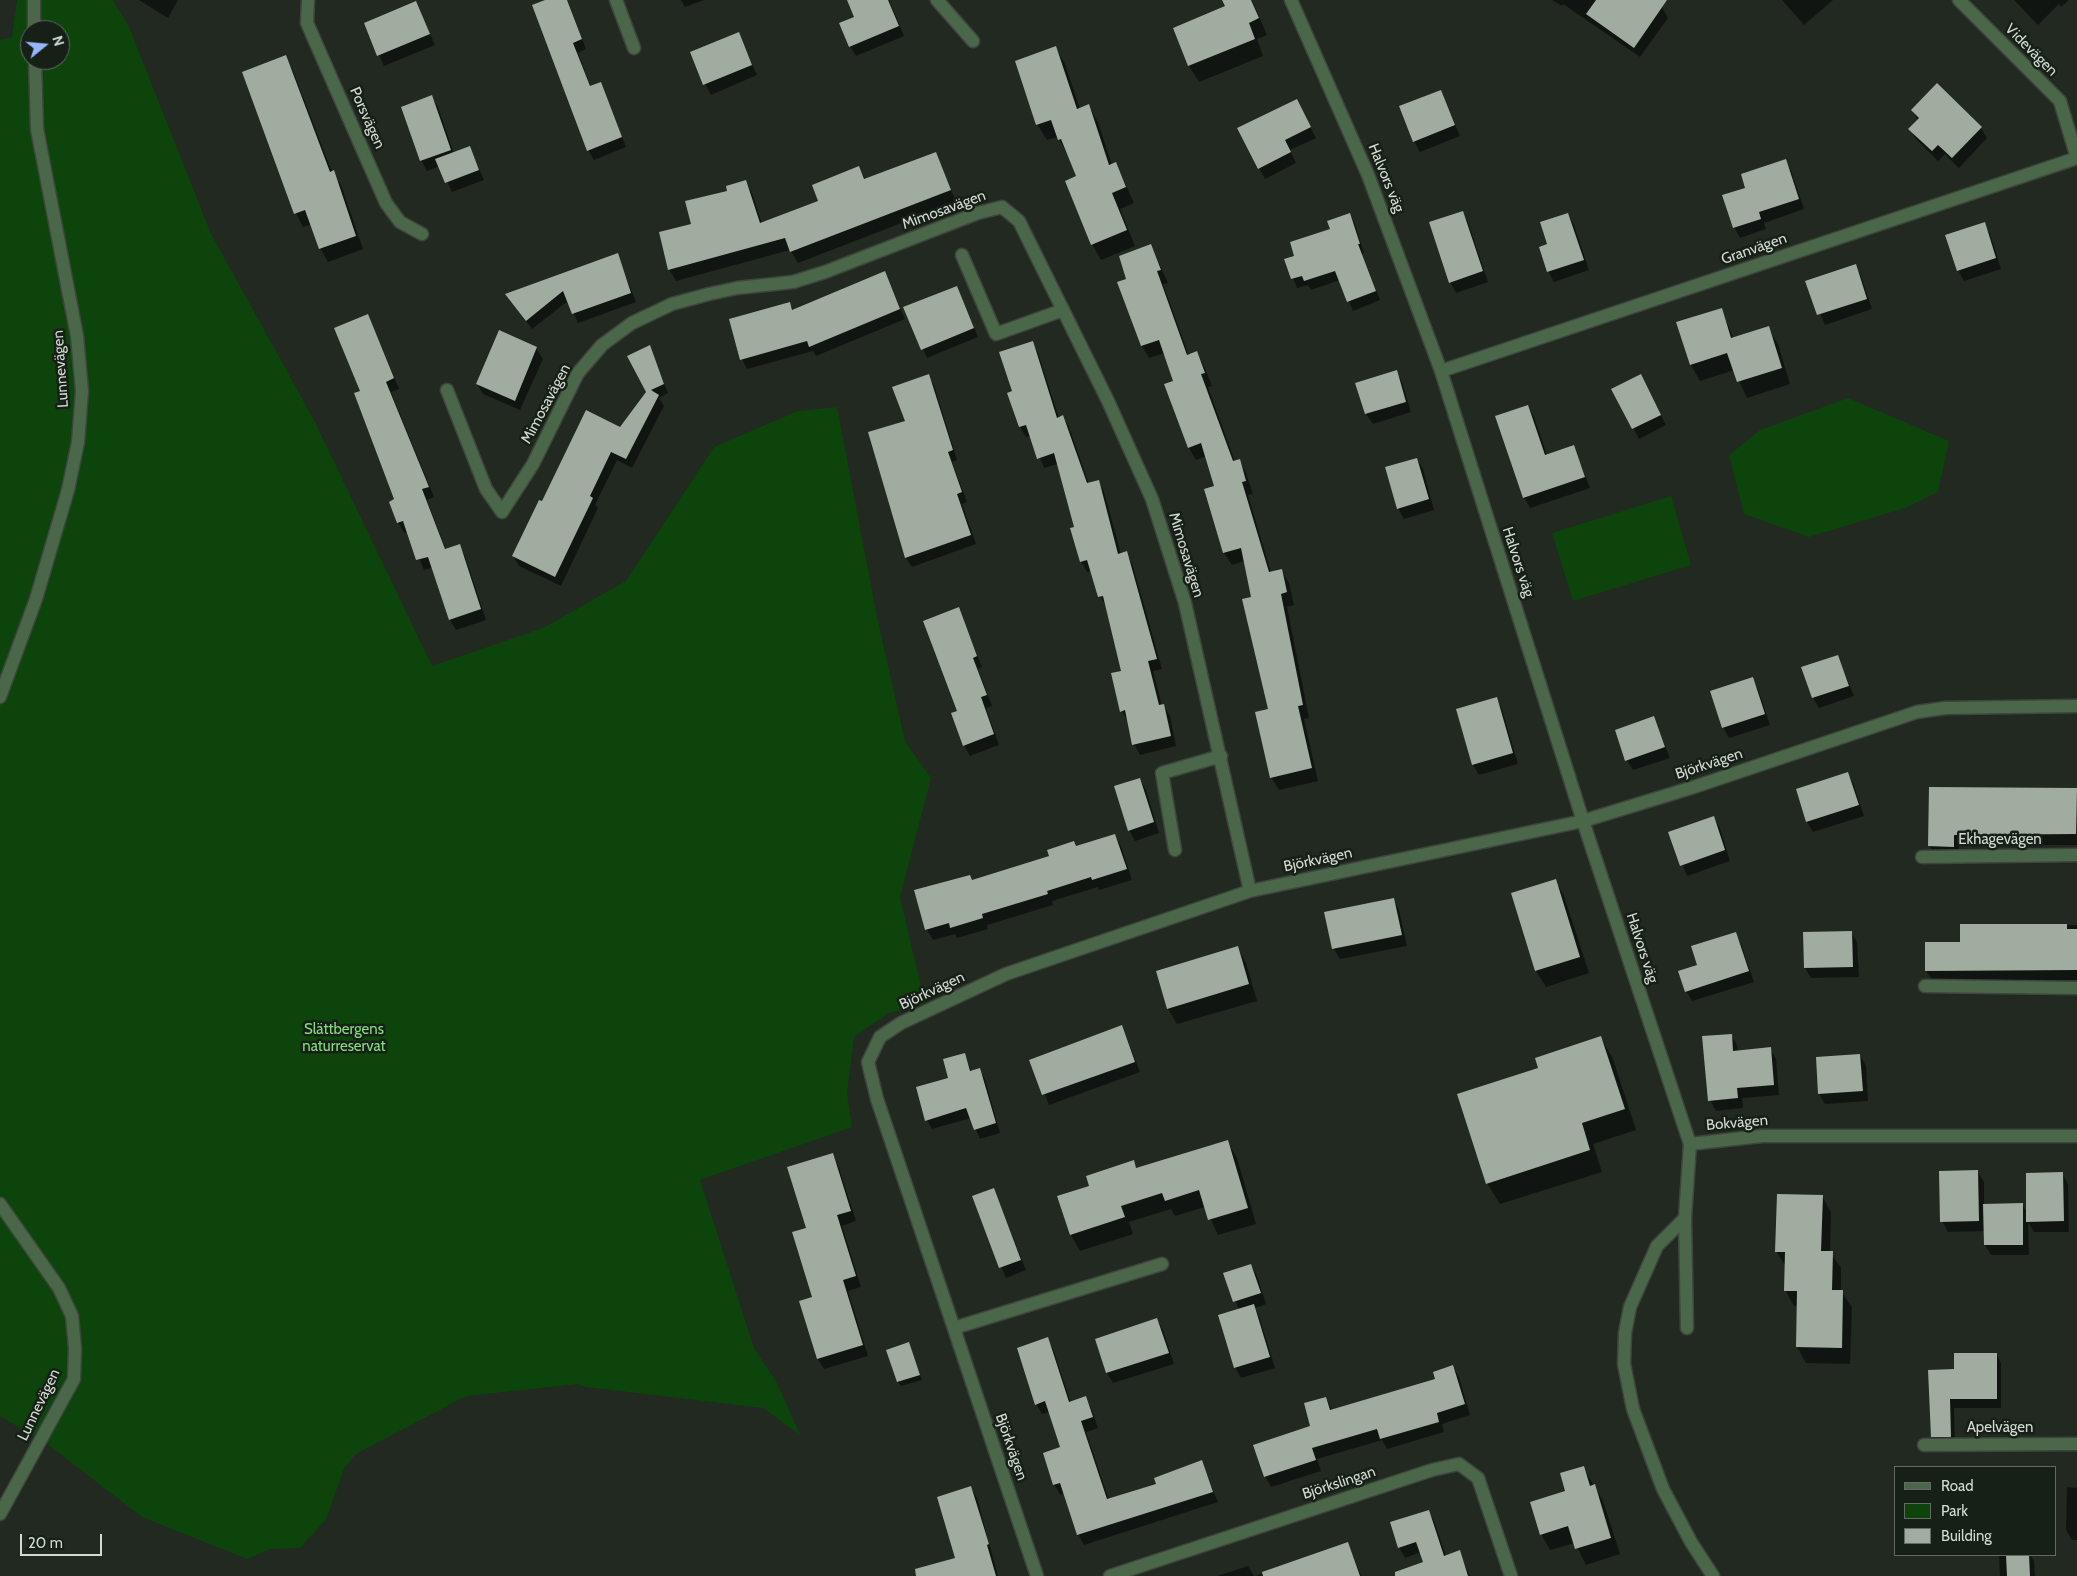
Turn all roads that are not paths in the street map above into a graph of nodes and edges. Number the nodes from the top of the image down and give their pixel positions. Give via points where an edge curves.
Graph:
1 (34, 0) edge
2 (308, 0) edge
3 (616, 0) edge
4 (937, 0) edge
5 (1291, 0) edge
6 (1960, 0) edge
7 (34, 20) edge
8 (973, 41) dead end
9 (634, 48) dead end
10 (35, 70) edge
11 (2077, 158) edge
12 (422, 234) dead end
13 (962, 255) dead end
14 (1063, 310) junction
15 (1441, 372) junction
16 (446, 390) dead end
17 (0, 697) edge
18 (2077, 706) edge
19 (1220, 756) junction
20 (1583, 820) junction
21 (1175, 850) dead end
22 (2077, 855) edge
23 (1922, 856) dead end
24 (1250, 891) junction
25 (1924, 986) dead end
26 (2077, 988) edge
27 (2077, 1136) edge
28 (1690, 1144) junction
29 (0, 1204) edge
30 (1686, 1218) junction
31 (1162, 1264) dead end
32 (954, 1328) junction
33 (1687, 1328) dead end
34 (2077, 1444) edge
35 (1924, 1445) dead end
36 (0, 1514) edge
37 (1037, 1576) edge
38 (1110, 1576) edge
39 (1511, 1576) edge
40 (1713, 1576) edge

1 - 7 street
2 - 12 street, Porsvägen via 307,23 386,203 400,222
3 - 9 street
4 - 8 street
5 - 15 street, Halvors väg via 1368,175
6 - 11 street, Videvägen via 2060,101
10 - 17 street, Lunnevägen via 37,129 77,336 82,391 78,442 68,490 36,599
11 - 15 street, Granvägen
13 - 14 street via 996,334
14 - 16 street, Mimosavägen via 1019,221 1002,207 792,282 737,288 672,304 632,323 602,346 578,373 533,464 502,512 486,489
14 - 19 street, Mimosavägen via 1152,499 1185,603
15 - 20 street, Halvors väg
18 - 20 street, Björkvägen via 1945,708 1917,712 1694,787
19 - 21 street via 1162,773
19 - 24 street, Mimosavägen
20 - 24 street, Björkvägen
20 - 28 street, Halvors väg
22 - 23 street, Ekhagevägen
24 - 32 street, Björkvägen via 1006,974 901,1022 880,1037 868,1062 877,1099
25 - 26 street
27 - 28 street, Bokvägen via 1762,1136
28 - 30 street, Bokvägen
29 - 36 street, Lunnevägen via 59,1288 72,1316 75,1348 74,1378
30 - 33 street, Bokvägen
30 - 40 street via 1657,1246 1630,1307 1624,1333 1624,1364 1633,1409 1663,1488
31 - 32 street
32 - 37 street, Björkvägen
34 - 35 street, Apelvägen
38 - 39 street, Björkslingan via 1432,1470 1459,1464 1478,1478

